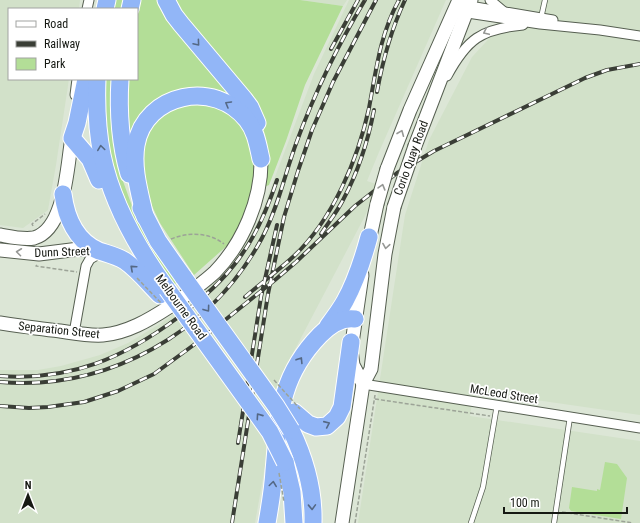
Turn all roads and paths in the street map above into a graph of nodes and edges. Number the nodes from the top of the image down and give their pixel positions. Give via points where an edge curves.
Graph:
1 (490, 0) edge
2 (545, 0) edge
3 (171, 3) edge
4 (463, 6) edge
5 (504, 12) junction
6 (540, 22) junction
7 (640, 36) edge
8 (77, 80) edge
9 (86, 80) edge
10 (97, 80) edge
11 (120, 80) edge
12 (426, 115) junction
13 (72, 138) junction
14 (262, 159) junction
15 (63, 194) junction
16 (145, 217) junction
17 (0, 235) edge
18 (370, 237) junction
19 (0, 250) edge
20 (101, 251) junction
21 (156, 272) junction
22 (163, 292) junction
23 (355, 319) junction
24 (377, 322) junction
25 (0, 323) edge
26 (324, 332) junction
27 (74, 333) junction
28 (351, 342) junction
29 (238, 353) junction
30 (370, 385) junction
31 (375, 399) junction
32 (497, 405) junction
33 (495, 417) junction
34 (570, 417) junction
35 (640, 428) edge
36 (556, 512) junction
37 (268, 523) edge
38 (294, 523) edge
39 (312, 523) edge
40 (342, 523) edge
41 (355, 523) edge
42 (471, 523) edge
43 (554, 523) edge
44 (633, 523) edge

1 - 5 street
2 - 6 lane
3 -> 14 highway via 174,15 250,107 261,135
4 - 5 street
4 - 6 street
4 - 12 main road, Corio Quay Road
18 -> 4 main road, Corio Quay Road, bridge via 387,169 412,104
5 - 6 street
6 - 7 street
6 -> 12 street via 494,29 476,37 455,62
8 - 13 street
9 - 13 highway
21 -> 10 highway, Melbourne Road via 117,206 105,171 97,124
11 - 16 highway, Melbourne Road via 122,146
12 -> 24 main road, Corio Quay Road, bridge via 394,207
13 - 15 main road, Dunn Street
13 - 21 highway via 93,163 110,212 121,233
14 -> 16 highway via 252,128 232,105 214,97 199,96 185,96 166,103 147,120 136,144 136,172
14 - 27 main road, Separation Street via 259,192 248,220 225,260 207,279 157,315 133,327 114,334 93,336
15 - 17 main road, Dunn Street via 55,218 42,234 27,239
15 - 20 highway via 70,221 76,231 87,244
16 -> 29 highway, Melbourne Road, bridge via 158,241
18 - 23 main road, Corio Quay Road
18 - 26 highway via 350,293
20 -> 19 main road, Dunn Street via 79,250 39,254
22 -> 20 highway via 120,258
20 - 27 street via 88,261 84,271
21 - 22 highway, Melbourne Road
38 -> 22 highway, Melbourne Road, bridge via 292,492 285,462 270,432 211,349
23 - 24 main road
23 - 26 highway via 341,320
23 - 28 main road, Corio Quay Road
24 - 30 main road, Corio Quay Road
25 - 27 main road, Separation Street
37 -> 26 highway via 278,428 287,384 303,355
29 -> 28 highway, bridge via 308,424 316,427 327,426 337,418 342,407
28 - 30 main road, Corio Quay Road via 354,365
29 -> 39 highway, Melbourne Road, bridge via 276,406 291,430 303,457 310,482
30 - 31 path
30 - 32 street, McLeod Street
30 - 40 main road, Corio Quay Road
31 - 33 path
31 - 41 path
32 - 33 lane
32 - 34 street, McLeod Street
33 - 42 lane via 483,487
34 - 35 street, McLeod Street
34 - 36 lane
36 - 43 lane
36 - 44 path

